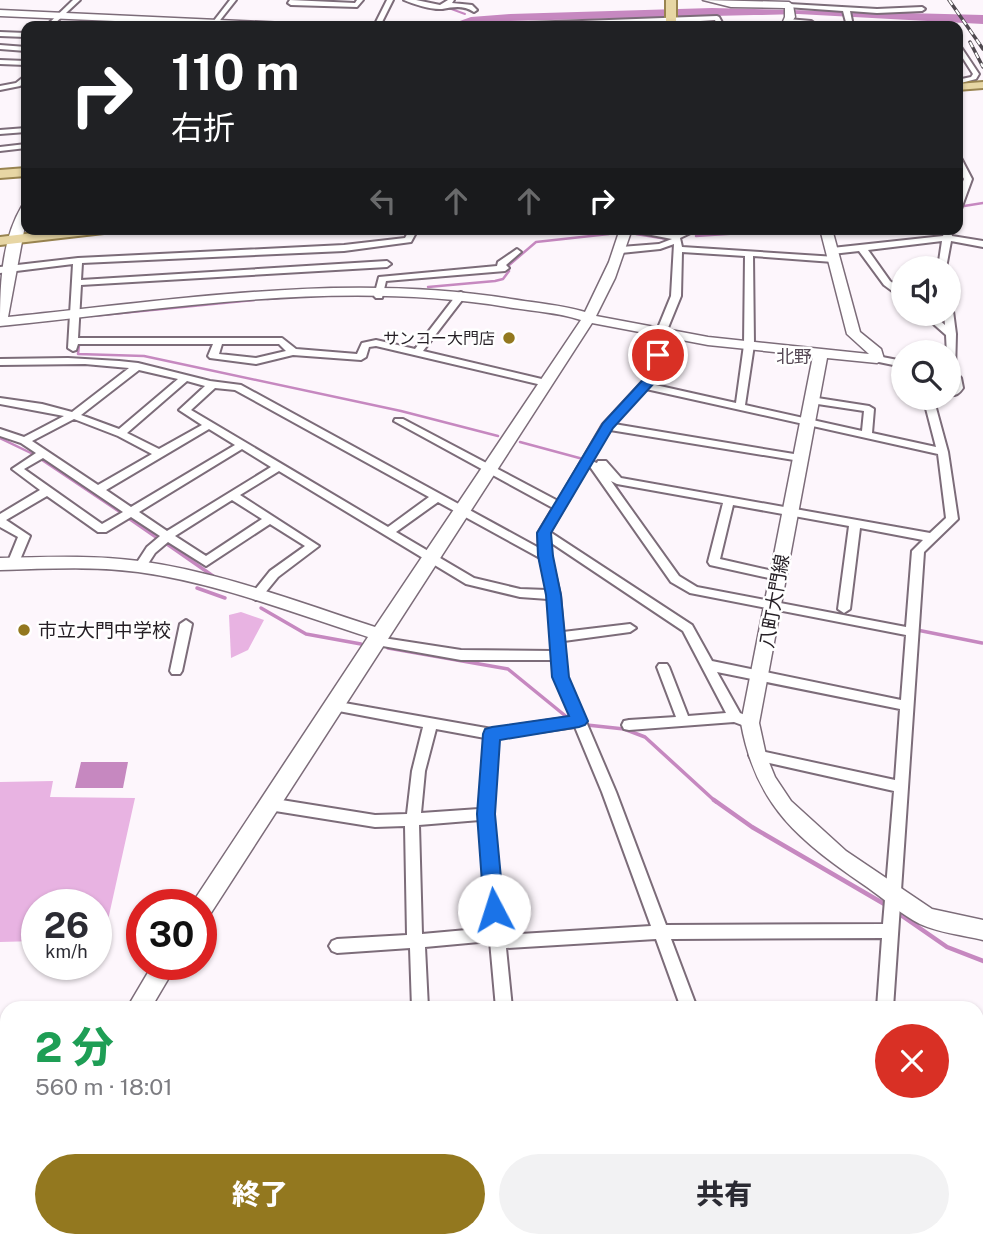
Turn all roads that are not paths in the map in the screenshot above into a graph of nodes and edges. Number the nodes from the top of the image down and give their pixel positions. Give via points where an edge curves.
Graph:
1 (77, 0) edge
2 (233, 0) edge
3 (293, 0) edge
4 (360, 0) edge
5 (390, 0) edge
6 (408, 0) edge
7 (671, 0) edge
8 (707, 0) edge
9 (450, 1) edge
10 (922, 9) dead end
11 (474, 10) dead end
12 (847, 10) junction
13 (0, 13) edge
14 (61, 15) junction
15 (788, 17) edge
16 (54, 21) edge
17 (176, 21) edge
18 (217, 21) edge
19 (380, 21) edge
20 (671, 21) edge
21 (682, 21) edge
22 (718, 21) edge
23 (849, 21) edge
24 (0, 34) edge
25 (21, 35) edge
26 (0, 47) edge
27 (21, 49) edge
28 (963, 53) edge
29 (1, 63) edge
30 (21, 63) edge
31 (21, 82) edge
32 (963, 82) edge
33 (963, 84) edge
34 (983, 85) edge
35 (0, 88) edge
36 (21, 130) edge
37 (0, 132) edge
38 (21, 147) edge
39 (0, 149) edge
40 (963, 169) edge
41 (21, 172) edge
42 (0, 174) edge
43 (963, 193) edge
44 (21, 219) edge
45 (51, 235) edge
46 (411, 235) edge
47 (625, 235) edge
48 (649, 235) edge
49 (686, 235) edge
50 (828, 235) edge
51 (937, 235) edge
52 (948, 235) edge
53 (954, 235) edge
54 (16, 239) junction
55 (0, 241) edge
56 (676, 242) junction
57 (983, 244) edge
58 (862, 248) junction
59 (299, 250) junction
60 (621, 250) junction
61 (517, 252) dead end
62 (749, 254) junction
63 (833, 255) junction
64 (944, 256) edge
65 (78, 261) junction
66 (387, 264) dead end
67 (5, 269) edge
68 (300, 269) junction
69 (78, 283) junction
70 (891, 287) edge
71 (379, 293) junction
72 (2, 295) edge
73 (460, 298) junction
74 (75, 318) junction
75 (586, 319) junction
76 (0, 322) edge
77 (941, 326) edge
78 (950, 326) edge
79 (0, 329) edge
80 (661, 334) junction
81 (951, 334) junction
82 (951, 340) edge
83 (74, 341) junction
84 (218, 342) junction
85 (750, 345) junction
86 (293, 352) junction
87 (821, 352) junction
88 (417, 353) junction
89 (877, 359) junction
90 (73, 360) junction
91 (0, 362) edge
92 (891, 362) edge
93 (138, 366) junction
94 (183, 380) junction
95 (546, 383) junction
96 (211, 386) junction
97 (645, 386) junction
98 (811, 400) junction
99 (0, 401) edge
100 (740, 407) junction
101 (932, 410) edge
102 (75, 415) junction
103 (399, 421) dead end
104 (807, 422) junction
105 (209, 425) junction
106 (607, 426) junction
107 (0, 432) edge
108 (122, 432) junction
109 (867, 434) junction
110 (26, 441) junction
111 (242, 445) junction
112 (943, 452) junction
113 (44, 453) junction
114 (160, 454) junction
115 (800, 458) junction
116 (588, 460) junction
117 (278, 467) junction
118 (489, 468) junction
119 (99, 488) junction
120 (47, 491) junction
121 (233, 496) junction
122 (438, 497) junction
123 (729, 500) junction
124 (559, 506) junction
125 (461, 510) junction
126 (133, 511) junction
127 (790, 512) junction
128 (0, 520) edge
129 (269, 520) junction
130 (855, 523) junction
131 (388, 532) junction
132 (544, 533) junction
133 (167, 536) junction
134 (930, 537) junction
135 (545, 556) junction
136 (430, 557) junction
137 (7, 564) edge
138 (140, 567) junction
139 (778, 576) junction
140 (554, 595) junction
141 (256, 596) junction
142 (773, 606) junction
143 (844, 609) dead end
144 (186, 624) dead end
145 (630, 628) dead end
146 (911, 632) junction
147 (557, 637) junction
148 (379, 638) junction
149 (559, 656) junction
150 (707, 664) junction
151 (663, 667) dead end
152 (176, 671) dead end
153 (760, 675) junction
154 (333, 705) junction
155 (907, 706) junction
156 (743, 720) junction
157 (579, 721) junction
158 (684, 721) junction
159 (431, 723) junction
160 (629, 725) dead end
161 (492, 734) junction
162 (756, 755) junction
163 (901, 787) junction
164 (269, 804) junction
165 (486, 814) junction
166 (413, 820) junction
167 (214, 889) edge
168 (894, 894) junction
169 (983, 930) edge
170 (892, 931) junction
171 (660, 932) junction
172 (496, 938) junction
173 (415, 940) junction
174 (337, 946) dead end
175 (156, 980) edge
176 (142, 1001) edge
177 (421, 1001) edge
178 (503, 1001) edge
179 (687, 1001) edge
180 (886, 1001) edge

1 - 14 street
2 - 18 street
3 - 4 street via 291,3 357,5
5 - 19 street
6 - 9 street via 441,8
7 - 20 main road
8 - 15 street
9 - 11 street
10 - 12 street
12 - 15 street
12 - 23 street
13 - 14 street
14 - 16 street
14 - 17 street
21 - 22 street
24 - 25 street
26 - 27 street
28 - 32 street via 976,74
29 - 30 street
31 - 35 street
33 - 34 main road
36 - 37 street
38 - 39 street
40 - 43 street via 968,179
41 - 42 main road
44 - 54 street
45 - 54 main road
46 - 59 street via 408,240
47 - 60 street
48 - 56 street
49 - 56 street
50 - 63 street
51 - 58 street
52 - 64 street
53 - 57 street
54 - 55 main road
54 - 67 street
56 - 60 street
56 - 62 street
56 - 80 street via 676,296
58 - 63 street
58 - 70 street
59 - 65 street
59 - 68 street
60 - 75 street
61 - 71 street via 501,264 503,269 382,279
62 - 63 street
62 - 85 street
63 - 89 street via 853,334 876,352
65 - 67 street
65 - 69 street
66 - 68 street
67 - 72 street
68 - 69 street
69 - 74 street
71 - 73 street
71 - 74 street
72 - 76 street
73 - 75 street
73 - 88 street
74 - 76 street
74 - 79 street
74 - 83 street
75 - 80 street
75 - 95 street
77 - 81 street
78 - 81 street
80 - 85 street
80 - 97 street via 658,371
81 - 82 street
83 - 84 street
83 - 90 street
84 - 86 street via 282,341
84 - 86 street via 214,356 256,361
85 - 87 street
85 - 100 street
86 - 88 street via 361,357 365,345 376,344
87 - 89 street
87 - 98 street, 八町大門線
88 - 95 street
89 - 92 street
90 - 91 street
90 - 93 street
93 - 94 street
93 - 102 street
94 - 96 street
94 - 108 street
95 - 118 street
96 - 105 street via 184,410
96 - 122 street via 237,387
97 - 100 street
97 - 106 street
98 - 104 street, 八町大門線
98 - 109 street via 869,409
99 - 102 street
100 - 104 street
101 - 112 street
102 - 108 street
102 - 110 street
103 - 118 street
104 - 109 street
104 - 115 street, 八町大門線
105 - 111 street
105 - 114 street
106 - 115 street
106 - 116 street
107 - 110 street
108 - 114 street
109 - 112 street
110 - 113 street
111 - 117 street
111 - 126 street
112 - 134 street via 953,519
113 - 119 street
113 - 120 street via 17,469
114 - 119 street
115 - 127 street, 八町大門線
116 - 123 street via 603,463 617,481
116 - 124 street
116 - 142 street via 675,579 694,590
117 - 121 street
117 - 131 street
118 - 124 street
118 - 125 street
119 - 126 street
120 - 126 street via 103,529
120 - 128 street
121 - 129 street
121 - 133 street
122 - 125 street
122 - 131 street
123 - 127 street
123 - 139 street via 714,562
124 - 132 street
125 - 135 street
125 - 136 street
126 - 133 street
127 - 130 street
127 - 139 street, 八町大門線
128 - 137 street via 24,536
129 - 133 street via 206,562
129 - 141 street via 313,546 274,574
130 - 134 street
130 - 143 street
131 - 136 street
132 - 135 street
132 - 150 street via 688,628
133 - 138 street
134 - 146 street via 918,551
135 - 140 street
136 - 140 street via 470,581 520,593
136 - 148 street
137 - 138 street
138 - 141 street
139 - 142 street, 八町大門線
140 - 147 street
141 - 148 street
142 - 146 street
142 - 153 street, 八町大門線
144 - 152 street
145 - 147 street
146 - 155 street
147 - 149 street
148 - 149 street via 461,655
148 - 154 street
149 - 157 street via 561,677
150 - 153 street
150 - 156 street
151 - 158 street
153 - 155 street
153 - 156 street, 八町大門線
154 - 159 street
154 - 164 street
155 - 163 street
156 - 158 street
156 - 162 street, 八町大門線
157 - 161 street
157 - 171 street
158 - 160 street
159 - 161 street
159 - 166 street via 419,763
161 - 165 street
162 - 163 street
162 - 168 street, 八町大門線 via 783,807 839,857
163 - 168 street
164 - 166 street via 375,821
164 - 167 street
165 - 166 street
165 - 172 street
166 - 173 street
168 - 169 street, 八町大門線 via 927,917
168 - 170 street
170 - 171 street
170 - 180 street
171 - 172 street
171 - 179 street
172 - 173 street
172 - 178 street
173 - 174 street
173 - 177 street
175 - 176 street

